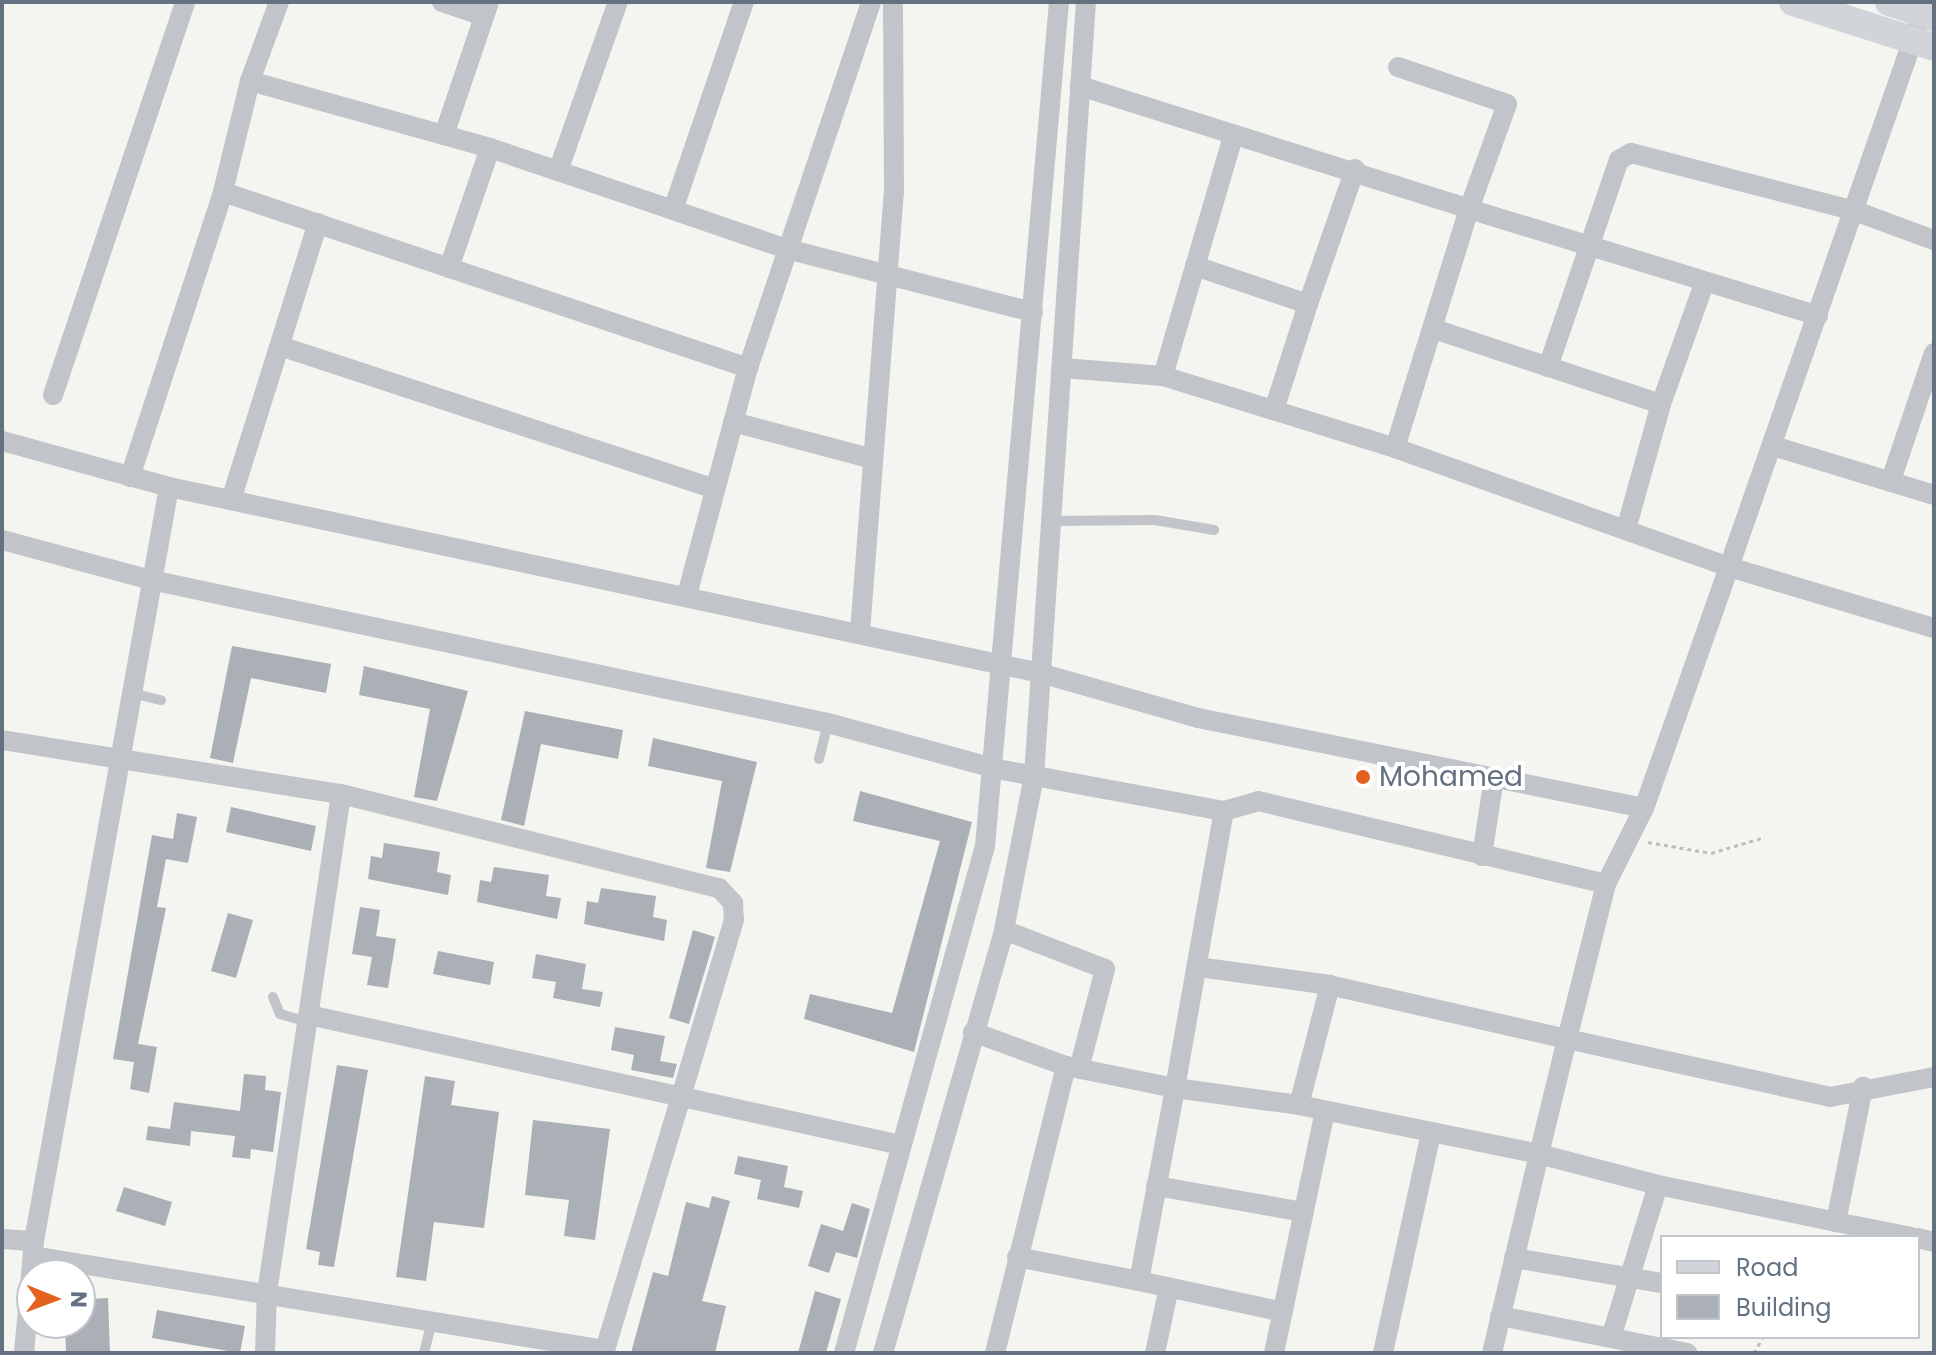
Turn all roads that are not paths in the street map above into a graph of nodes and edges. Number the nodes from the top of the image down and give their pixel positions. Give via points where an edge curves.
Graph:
1 (185, 2) edge
2 (279, 2) edge
3 (442, 2) edge
4 (618, 2) edge
5 (744, 2) edge
6 (871, 2) edge
7 (893, 2) edge
8 (1059, 2) edge
9 (1086, 2) edge
10 (1793, 2) edge
11 (1889, 2) edge
12 (486, 9) edge
13 (1928, 11) edge
14 (1923, 44) edge
15 (1398, 67) dead end
16 (250, 81) junction
17 (1080, 86) junction
18 (444, 135) junction
19 (1233, 136) junction
20 (490, 148) junction
21 (1355, 169) junction
22 (558, 171) junction
23 (223, 192) junction
24 (1469, 209) junction
25 (673, 210) junction
26 (1855, 211) junction
27 (318, 223) junction
28 (1934, 240) edge
29 (1587, 245) junction
30 (787, 249) junction
31 (1195, 266) junction
32 (449, 268) junction
33 (888, 272) junction
34 (1704, 284) junction
35 (1308, 304) junction
36 (1033, 312) junction
37 (1818, 316) junction
38 (1434, 329) junction
39 (280, 346) junction
40 (1932, 365) edge
41 (1548, 367) junction
42 (748, 368) junction
43 (1063, 368) junction
44 (1163, 376) junction
45 (53, 395) dead end
46 (1661, 404) junction
47 (1275, 407) junction
48 (733, 422) junction
49 (2, 441) edge
50 (1773, 446) junction
51 (1395, 448) junction
52 (873, 459) junction
53 (130, 477) junction
54 (1891, 480) junction
55 (169, 487) junction
56 (715, 489) junction
57 (1934, 495) edge
58 (232, 497) junction
59 (1049, 521) junction
60 (1627, 526) junction
61 (1214, 530) dead end
62 (2, 540) edge
63 (1729, 567) junction
64 (151, 580) junction
65 (687, 595) junction
66 (1934, 628) edge
67 (860, 632) junction
68 (1005, 666) junction
69 (1040, 673) junction
70 (130, 693) junction
71 (161, 700) dead end
72 (828, 723) junction
73 (2, 740) edge
74 (119, 756) junction
75 (819, 759) dead end
76 (997, 769) junction
77 (1034, 776) junction
78 (1494, 778) junction
79 (341, 794) junction
80 (1644, 808) junction
81 (1224, 811) junction
82 (1482, 856) junction
83 (1606, 884) junction
84 (1004, 930) junction
85 (1199, 967) junction
86 (1330, 985) junction
87 (273, 997) dead end
88 (309, 1019) junction
89 (973, 1032) junction
90 (1567, 1039) junction
91 (1073, 1068) junction
92 (1934, 1077) edge
93 (1863, 1087) junction
94 (1175, 1088) junction
95 (683, 1093) junction
96 (1299, 1105) junction
97 (1325, 1112) junction
98 (1431, 1132) junction
99 (901, 1145) junction
100 (1539, 1154) junction
101 (1658, 1185) junction
102 (1156, 1186) junction
103 (1304, 1212) junction
104 (1836, 1222) junction
105 (1901, 1235) edge
106 (2, 1239) edge
107 (34, 1248) junction
108 (1017, 1257) junction
109 (1514, 1258) junction
110 (1633, 1277) junction
111 (1139, 1281) junction
112 (1660, 1283) edge
113 (1169, 1287) junction
114 (267, 1293) junction
115 (1283, 1312) junction
116 (1500, 1316) junction
117 (432, 1321) junction
118 (1611, 1338) junction
119 (604, 1351) edge
120 (886, 1352) edge
121 (24, 1353) edge
122 (265, 1353) edge
123 (424, 1353) edge
124 (844, 1353) edge
125 (995, 1353) edge
126 (1155, 1353) edge
127 (1274, 1353) edge
128 (1383, 1353) edge
129 (1492, 1353) edge
130 (1687, 1353) edge

1 - 45 street
2 - 16 street
3 - 12 street
4 - 22 street
5 - 25 street
6 - 30 street
7 - 33 street
8 - 36 street
9 - 17 street
10 - 14 main road
11 - 13 main road
12 - 18 street
13 - 14 street
14 - 26 street
15 - 24 street via 1507,104
16 - 18 street
16 - 23 street
17 - 19 street
17 - 43 street
18 - 20 street
19 - 21 street
19 - 31 street
20 - 22 street
20 - 32 street
21 - 24 street
21 - 35 street
22 - 25 street
23 - 27 street
23 - 53 street
24 - 29 street
24 - 38 street
25 - 30 street
26 - 28 street
26 - 29 street via 1631,153 1619,160
26 - 37 street
27 - 32 street
27 - 39 street
29 - 34 street
29 - 41 street
30 - 33 street
30 - 42 street
31 - 35 street
31 - 44 street
32 - 42 street
33 - 36 street
33 - 52 street
34 - 37 street
34 - 46 street
35 - 47 street
36 - 68 street
37 - 50 street
38 - 41 street
38 - 51 street
39 - 56 street
39 - 58 street
40 - 54 street
41 - 46 street
42 - 48 street
43 - 44 street
43 - 59 street
44 - 47 street
46 - 60 street
47 - 51 street
48 - 52 street
48 - 56 street
49 - 53 street
50 - 54 street
50 - 63 street
51 - 60 street
52 - 67 street
53 - 55 street
54 - 57 street
55 - 58 street
55 - 64 street
56 - 65 street
58 - 65 street
59 - 61 lane via 1155,520
59 - 69 street
60 - 63 street
62 - 64 street
63 - 66 street
63 - 80 street
64 - 70 street
64 - 72 street
65 - 67 street
67 - 68 street
68 - 69 street
68 - 76 street
69 - 77 street
69 - 78 street via 1198,718
70 - 71 lane
70 - 74 street
72 - 75 lane
72 - 76 street
73 - 74 street
74 - 79 street
74 - 107 street
76 - 77 street
76 - 99 street via 977,883
77 - 81 street
77 - 84 street
78 - 80 street
78 - 82 street
79 - 88 street
79 - 95 street via 719,888 733,903 734,920
80 - 83 street
81 - 82 street via 1258,801
81 - 85 street
82 - 83 street
83 - 90 street
84 - 89 street
84 - 91 street via 1105,969
85 - 86 street
85 - 94 street
86 - 90 street
86 - 96 street
87 - 88 lane via 280,1014
88 - 95 street via 489,1045
88 - 114 street
89 - 91 street
89 - 120 street
90 - 93 street via 1830,1097
90 - 100 street
91 - 94 street
91 - 108 street
92 - 93 street
93 - 104 street
94 - 96 street
94 - 102 street
95 - 99 street
95 - 119 street
96 - 97 street
97 - 98 street
97 - 103 street
98 - 100 street
98 - 128 street
99 - 124 street
100 - 101 street
100 - 109 street
101 - 104 street
101 - 110 street
102 - 103 street
102 - 111 street
103 - 115 street
104 - 105 street
106 - 107 street
107 - 114 street
107 - 121 street
108 - 111 street
108 - 125 street
109 - 110 street
109 - 116 street
110 - 112 street
110 - 118 street
111 - 113 street
113 - 115 street
113 - 126 street
114 - 117 street
114 - 122 street
115 - 127 street
116 - 118 street
116 - 129 street
117 - 119 street
117 - 123 lane
118 - 130 street

